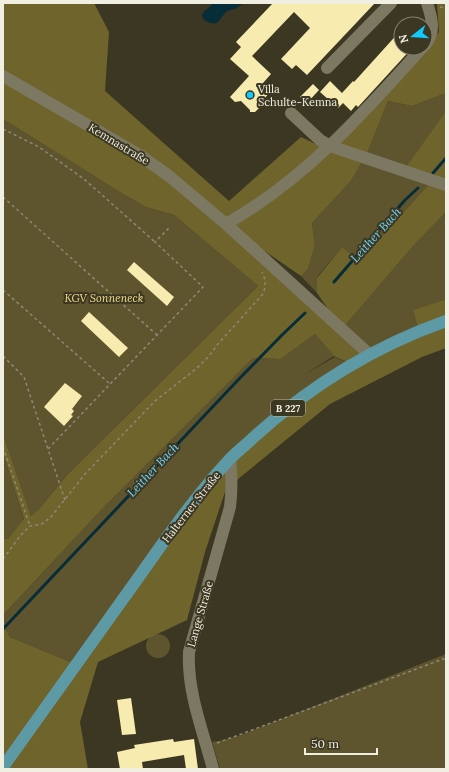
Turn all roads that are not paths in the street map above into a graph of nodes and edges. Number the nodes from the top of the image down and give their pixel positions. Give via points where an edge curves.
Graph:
1 (392, 3) edge
2 (427, 3) edge
3 (430, 16) edge
4 (414, 56) edge
5 (326, 68) dead end
6 (3, 76) edge
7 (291, 113) dead end
8 (330, 146) junction
9 (446, 186) edge
10 (226, 224) junction
11 (446, 321) edge
12 (369, 354) junction
13 (230, 459) junction
14 (3, 767) edge
15 (213, 769) edge

1 - 5 street
2 - 3 street
4 - 8 street
6 - 10 street, Kemnastraße via 141,156
7 - 8 street
8 - 9 street
8 - 10 street via 275,192
10 - 12 street, Kemnastraße
11 - 12 main road, Halterner Straße / B 227
12 - 13 main road, Halterner Straße / B 227 via 326,380 276,416
13 - 14 main road, Halterner Straße / B 227 via 166,540
13 - 15 street, Lange Straße via 230,507 189,652 188,669

